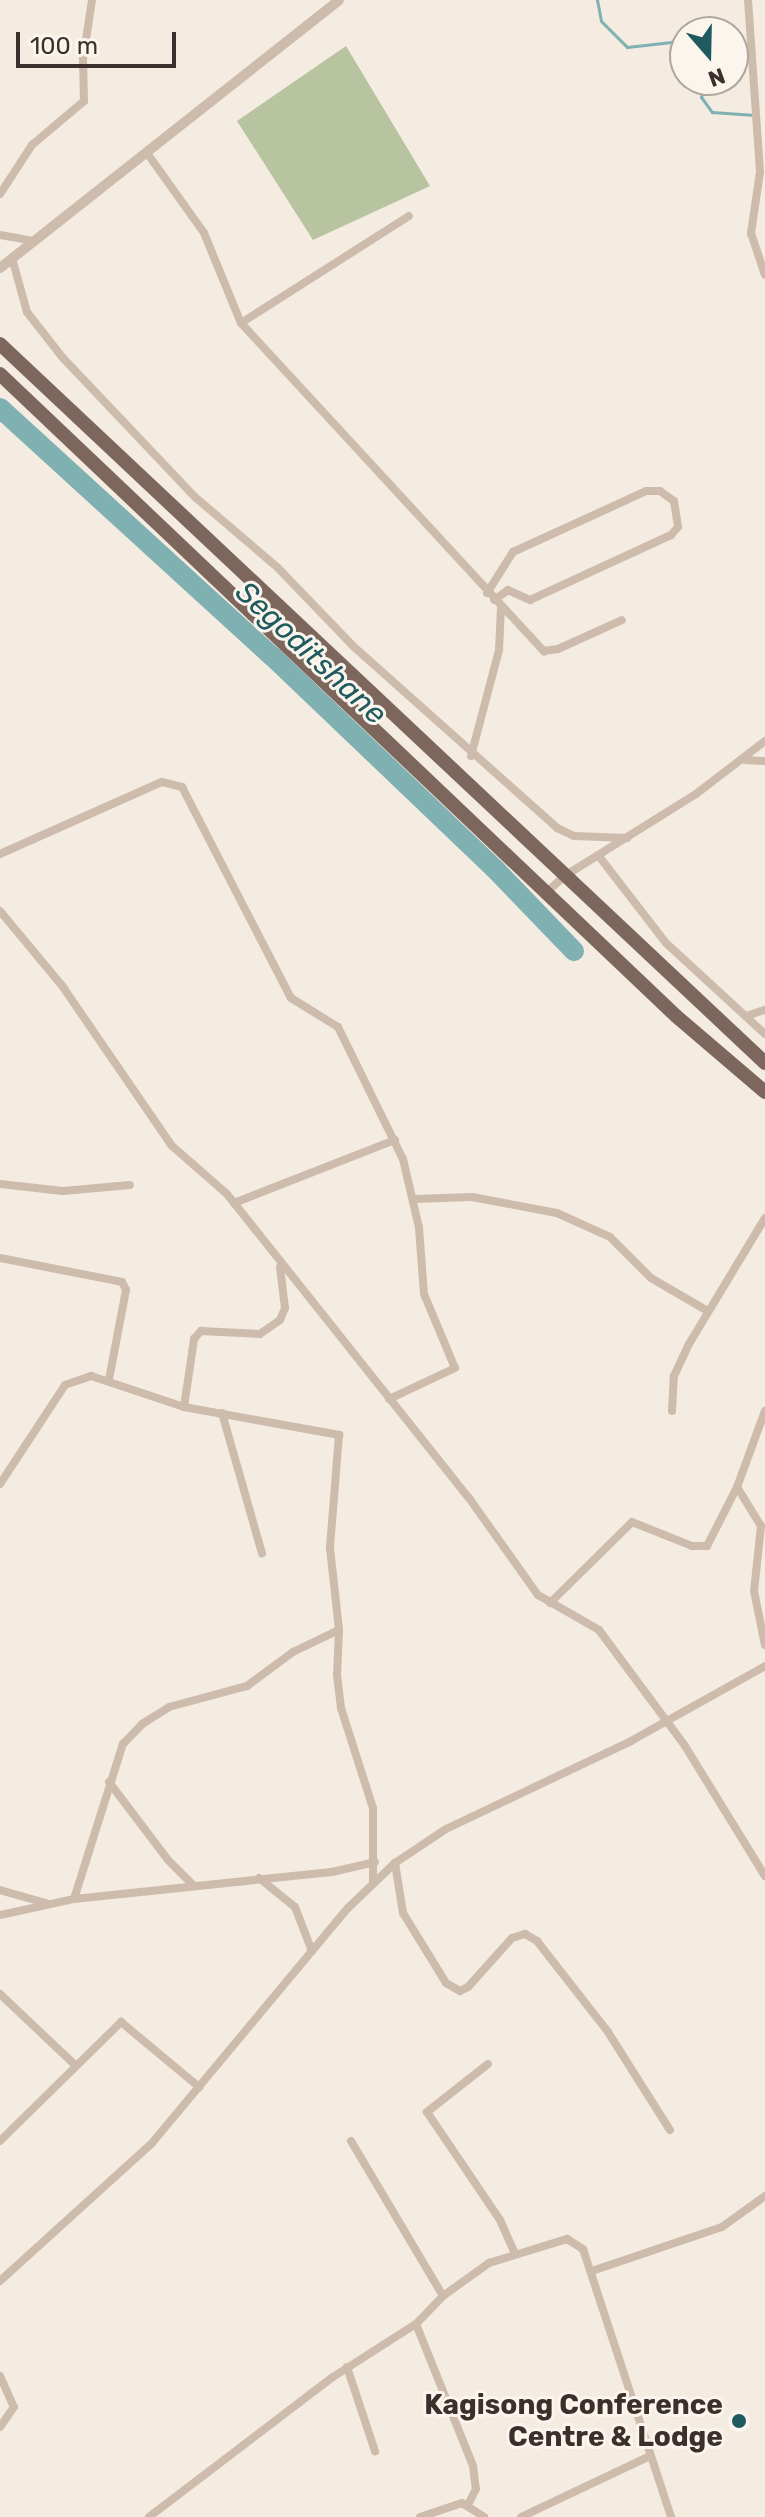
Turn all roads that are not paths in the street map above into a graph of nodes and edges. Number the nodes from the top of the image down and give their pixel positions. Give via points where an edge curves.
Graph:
1 (92, 0) edge
2 (339, 0) edge
3 (748, 0) edge
4 (147, 153) junction
5 (0, 194) edge
6 (409, 216) dead end
7 (0, 235) edge
8 (34, 241) junction
9 (12, 258) junction
10 (0, 268) edge
11 (764, 269) edge
12 (241, 323) junction
13 (0, 344) edge
14 (0, 374) edge
15 (494, 600) junction
16 (622, 620) dead end
17 (765, 741) edge
18 (471, 756) junction
19 (745, 760) junction
20 (765, 761) edge
21 (627, 838) junction
22 (0, 854) edge
23 (598, 855) junction
24 (563, 877) junction
25 (546, 894) junction
26 (1, 915) edge
27 (626, 936) junction
28 (609, 953) junction
29 (765, 1010) edge
30 (746, 1016) junction
31 (765, 1034) edge
32 (765, 1063) edge
33 (765, 1092) edge
34 (395, 1140) junction
35 (0, 1184) edge
36 (130, 1185) dead end
37 (414, 1199) junction
38 (234, 1203) junction
39 (765, 1218) edge
40 (0, 1258) edge
41 (280, 1264) junction
42 (706, 1310) junction
43 (109, 1379) junction
44 (389, 1399) junction
45 (184, 1407) junction
46 (672, 1411) dead end
47 (765, 1411) edge
48 (222, 1413) junction
49 (0, 1484) edge
50 (737, 1487) junction
51 (262, 1553) dead end
52 (550, 1603) junction
53 (339, 1630) junction
54 (765, 1645) edge
55 (765, 1666) edge
56 (665, 1723) junction
57 (109, 1782) junction
58 (375, 1862) junction
59 (395, 1863) junction
60 (765, 1876) edge
61 (259, 1878) junction
62 (373, 1883) junction
63 (194, 1886) junction
64 (0, 1890) edge
65 (74, 1899) junction
66 (50, 1905) junction
67 (0, 1915) edge
68 (312, 1951) junction
69 (0, 1994) edge
70 (488, 2064) dead end
71 (75, 2065) junction
72 (199, 2087) junction
73 (670, 2130) dead end
74 (0, 2141) edge
75 (351, 2141) dead end
76 (765, 2196) edge
77 (515, 2254) junction
78 (592, 2271) junction
79 (0, 2281) edge
80 (443, 2296) junction
81 (416, 2324) junction
82 (347, 2367) junction
83 (0, 2376) edge
84 (0, 2427) edge
85 (375, 2451) dead end
86 (650, 2456) junction
87 (468, 2505) junction
88 (149, 2517) edge
89 (420, 2517) edge
90 (484, 2517) edge
91 (521, 2517) edge
92 (671, 2517) edge

1 - 5 street via 83,59 84,101 32,145
2 - 4 street
3 - 11 street via 760,172 751,233
4 - 8 street
4 - 12 street via 204,233
6 - 12 street
7 - 8 street
8 - 9 street
9 - 10 street
9 - 18 street via 27,312 63,358 195,497 278,568
12 - 15 street
13 - 24 main road
14 - 25 main road
15 - 15 street via 508,590 530,600 671,535 678,527 674,501 660,491 646,491 513,552
15 - 16 street via 550,652
15 - 18 street via 499,650
17 - 19 street
18 - 21 street via 526,806 568,834
19 - 20 street
19 - 21 street
21 - 23 street
22 - 34 street via 162,782 182,787 291,998 333,1021
23 - 24 street
23 - 30 street via 666,943
24 - 25 street
24 - 27 main road
25 - 28 main road
26 - 38 street via 63,987 171,1145
27 - 28 main road
27 - 32 main road
28 - 33 main road
29 - 30 street
30 - 31 street
34 - 37 street
34 - 38 street
35 - 36 street via 63,1191
37 - 42 street via 472,1197 557,1213 610,1237 651,1278
37 - 44 street via 424,1294 455,1368
38 - 41 street
39 - 42 street
40 - 43 street via 122,1282 126,1290
41 - 44 street
41 - 45 street via 285,1308 280,1320 260,1334 201,1331 194,1339
42 - 46 street via 674,1376
43 - 45 street
43 - 49 street via 91,1376 65,1385
44 - 52 street via 524,1578
45 - 48 street
47 - 50 street
48 - 51 street
48 - 53 street via 339,1435 330,1548
50 - 52 street via 707,1546 692,1546 632,1522
50 - 54 street via 761,1526 754,1591
52 - 56 street via 599,1630
53 - 57 street via 293,1652 247,1686 155,1714 123,1744
53 - 58 street via 341,1708 373,1808
55 - 56 street
56 - 59 street via 446,1829
56 - 60 street
57 - 63 street
57 - 65 street
58 - 61 street via 332,1872
58 - 62 street
59 - 62 street
59 - 73 street via 403,1913 446,1983 460,1991 468,1987 512,1938 525,1934 537,1941 608,2032
61 - 63 street
61 - 68 street via 295,1907
62 - 68 street
63 - 65 street
64 - 66 street
65 - 66 street
66 - 67 street
68 - 72 street
69 - 71 street
70 - 77 street via 427,2112 500,2220
71 - 72 street via 121,2022
71 - 74 street
72 - 79 street via 152,2143
75 - 80 street
76 - 78 street via 722,2227
77 - 78 street via 577,2240
77 - 80 street via 496,2258
78 - 86 street
80 - 81 street
81 - 82 street
81 - 87 street via 473,2466 476,2489
82 - 85 street
82 - 88 street
83 - 84 street via 14,2407
86 - 91 street
86 - 92 street
87 - 89 street
87 - 90 street

